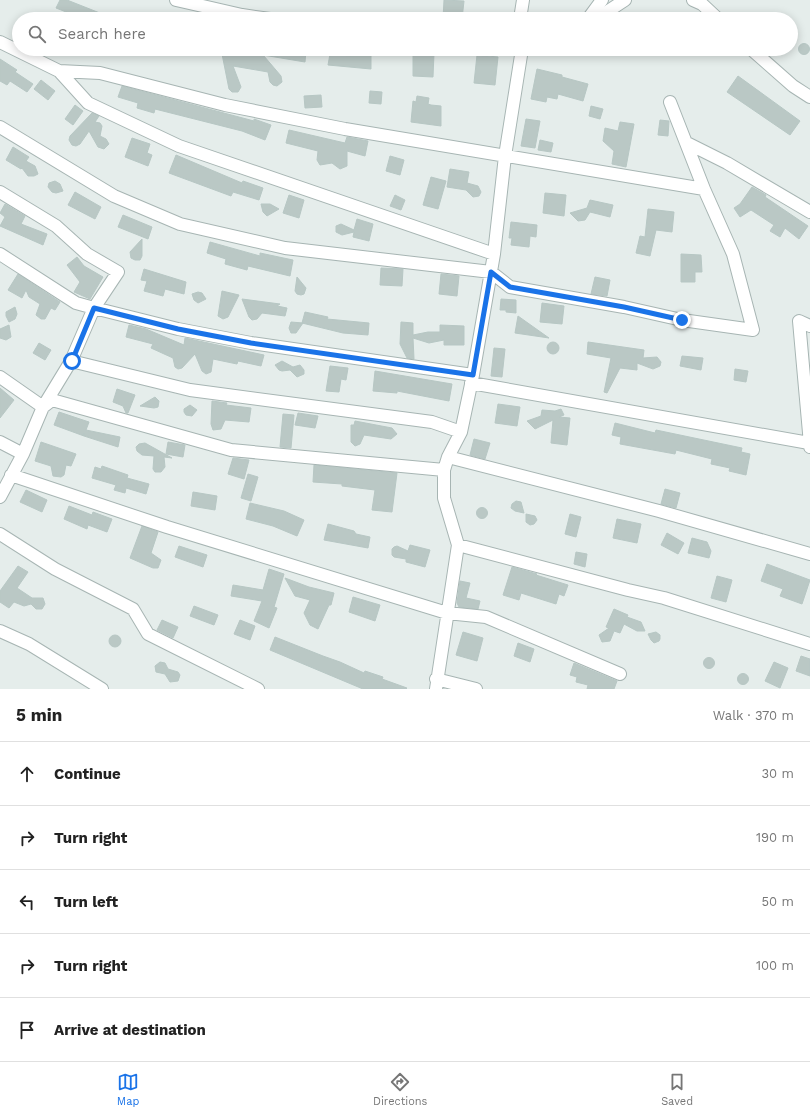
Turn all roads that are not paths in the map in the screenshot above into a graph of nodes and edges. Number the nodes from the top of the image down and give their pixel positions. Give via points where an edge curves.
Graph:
1 (176, 0) edge
2 (523, 0) edge
3 (602, 0) edge
4 (625, 0) edge
5 (698, 1) edge
6 (229, 12) edge
7 (521, 12) edge
8 (593, 12) edge
9 (607, 12) edge
10 (710, 12) edge
11 (0, 42) edge
12 (12, 48) edge
13 (28, 56) edge
14 (521, 56) edge
15 (759, 56) edge
16 (58, 71) junction
17 (810, 97) edge
18 (670, 102) dead end
19 (0, 127) edge
20 (687, 142) junction
21 (505, 156) junction
22 (704, 189) junction
23 (0, 192) edge
24 (810, 212) edge
25 (0, 254) edge
26 (494, 254) junction
27 (491, 272) junction
28 (94, 308) junction
29 (810, 326) edge
30 (72, 361) junction
31 (0, 377) edge
32 (472, 379) junction
33 (43, 407) junction
34 (461, 432) junction
35 (0, 442) edge
36 (810, 445) edge
37 (23, 454) junction
38 (448, 457) junction
39 (444, 470) junction
40 (11, 475) junction
41 (0, 497) edge
42 (0, 534) edge
43 (458, 546) junction
44 (810, 554) edge
45 (447, 613) junction
46 (0, 631) edge
47 (810, 644) edge
48 (620, 674) dead end
49 (436, 684) edge
50 (102, 689) edge
51 (258, 689) edge
52 (476, 689) edge

1 - 6 street
2 - 7 street
3 - 8 street
4 - 9 street
5 - 10 street
11 - 12 street
13 - 16 street
14 - 21 street
15 - 17 street via 793,86
16 - 21 street via 100,73 225,105 345,129
16 - 26 street via 88,103 179,146
18 - 20 street
19 - 27 street via 114,196 180,224 285,248
20 - 22 street
20 - 24 street
21 - 22 street
21 - 26 street
22 - 27 street via 733,254 753,330 682,320 510,287
23 - 28 street via 56,226 87,254 118,272
25 - 28 street via 76,303
26 - 27 street
27 - 32 street
28 - 30 street
28 - 32 street via 178,329 251,343
29 - 36 street via 799,321
30 - 33 street
30 - 34 street via 190,390 432,422
31 - 33 street
32 - 34 street
32 - 36 street
33 - 37 street
33 - 39 street via 52,400 231,450
34 - 38 street
35 - 37 street
37 - 40 street
38 - 39 street
38 - 44 street via 660,511
39 - 43 street via 444,498
40 - 41 street
40 - 45 street via 160,525
42 - 51 street via 55,569 133,609 148,634
43 - 45 street
43 - 47 street via 664,598
45 - 48 street via 486,617
45 - 49 street
46 - 50 street via 29,644
49 - 52 street

